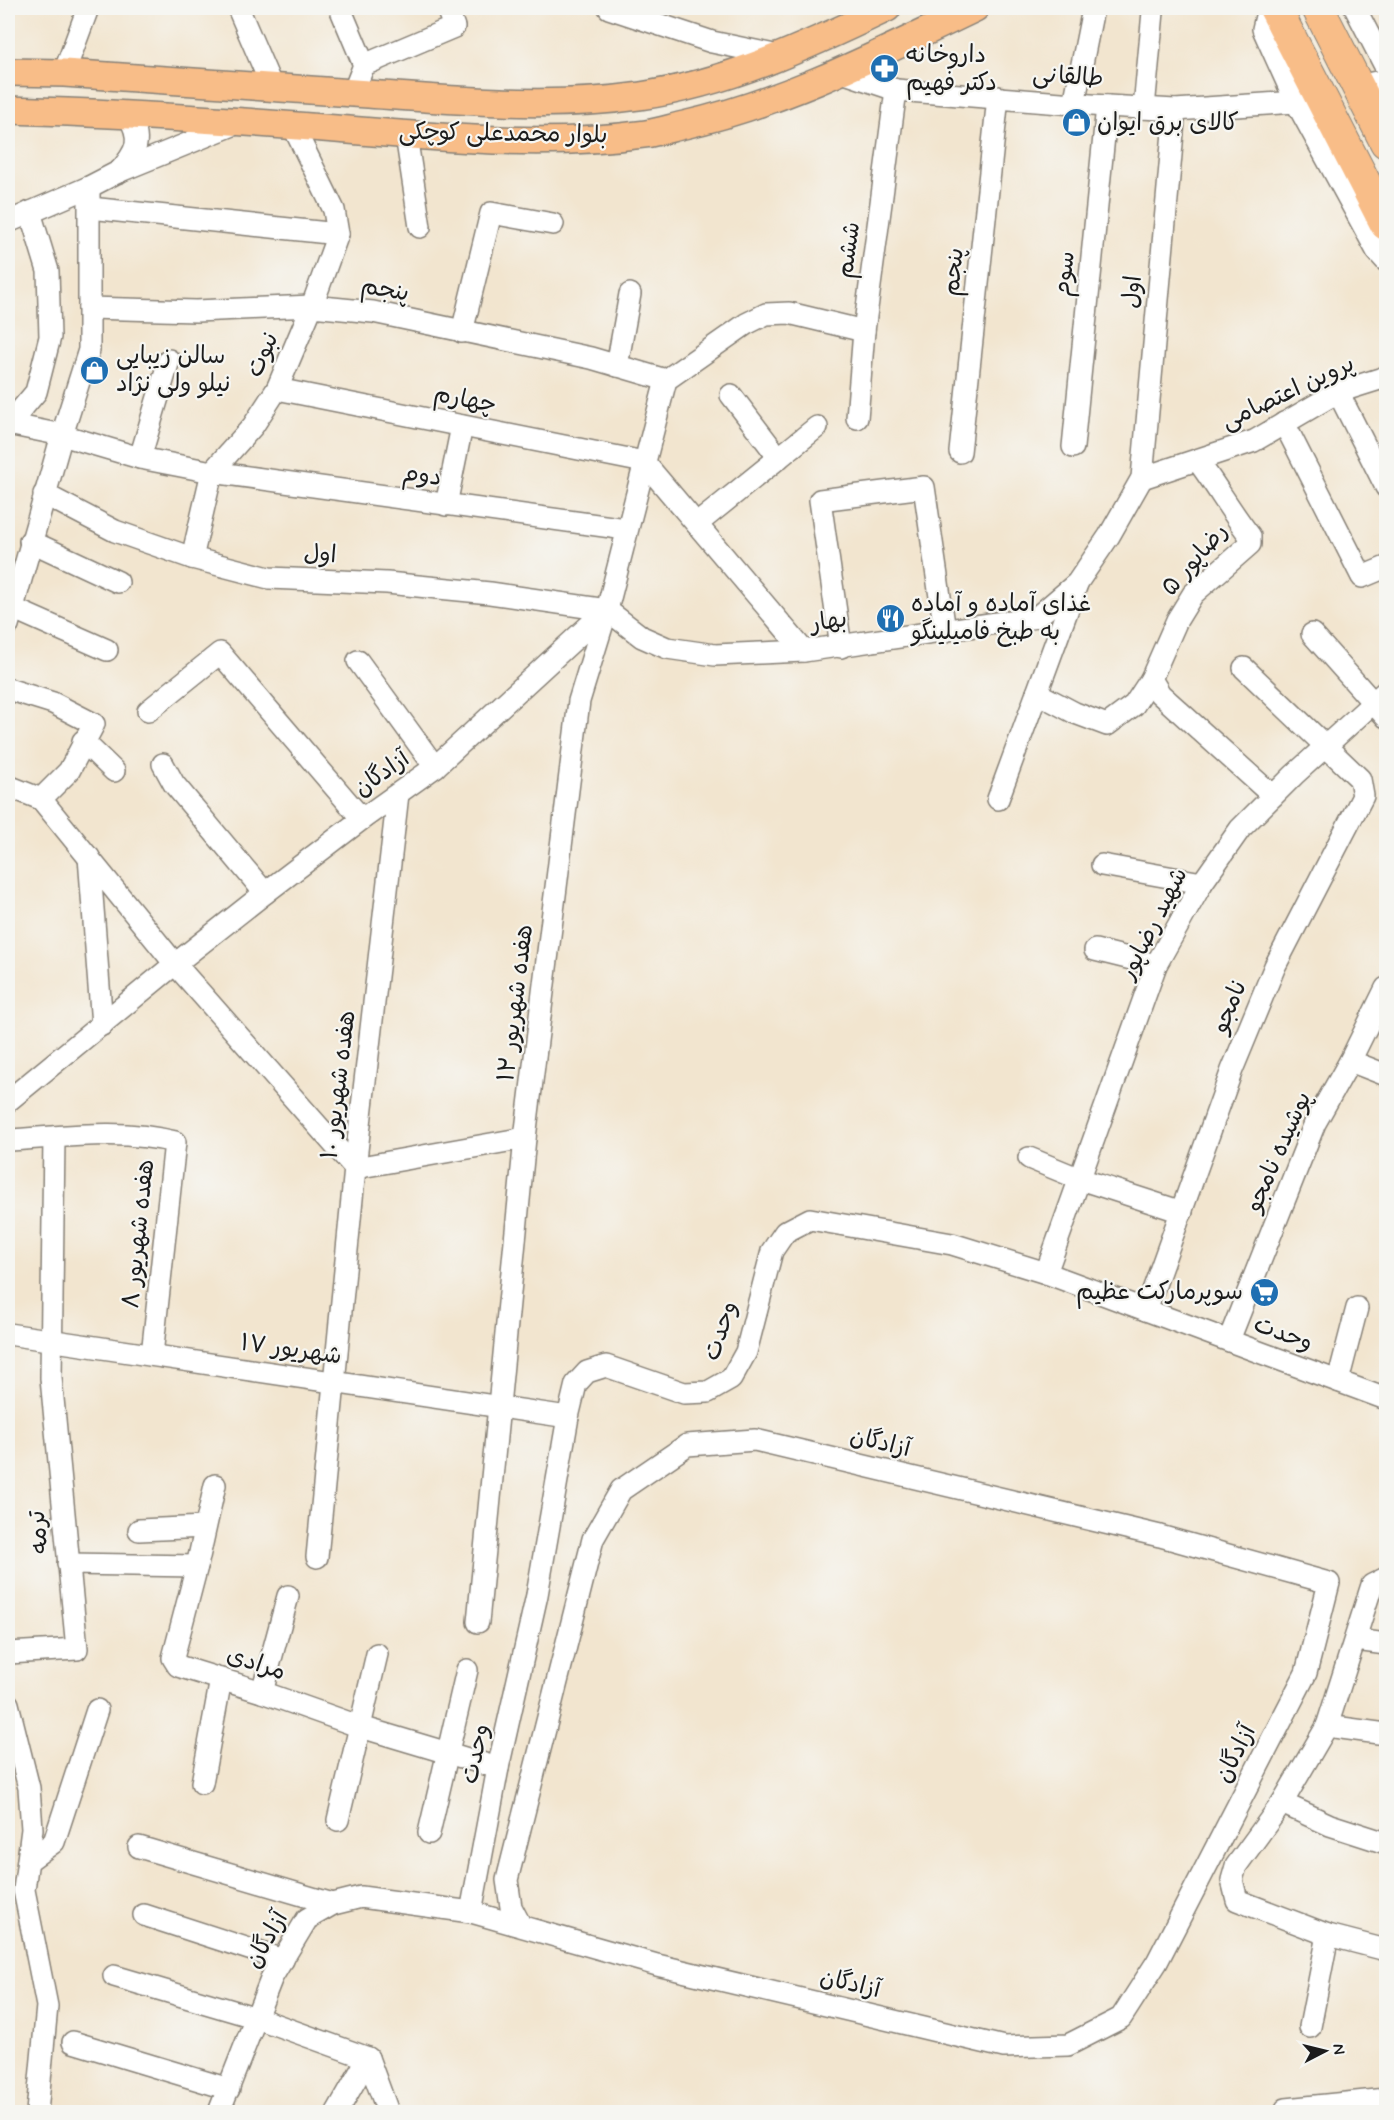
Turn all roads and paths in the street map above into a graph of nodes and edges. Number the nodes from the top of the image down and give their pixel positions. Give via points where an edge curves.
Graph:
1 (88, 8) edge
2 (238, 8) edge
3 (340, 8) edge
4 (447, 8) edge
5 (609, 8) edge
6 (887, 8) edge
7 (975, 8) edge
8 (1268, 8) edge
9 (1275, 8) edge
10 (1318, 8) edge
11 (1355, 8) edge
12 (1093, 9) dead end
13 (1153, 12) dead end
14 (779, 56) junction
15 (364, 65) junction
16 (1386, 68) edge
17 (839, 71) junction
18 (8, 72) edge
19 (64, 74) junction
20 (1372, 83) edge
21 (272, 87) junction
22 (896, 90) junction
23 (353, 93) junction
24 (998, 97) junction
25 (1296, 102) junction
26 (1074, 104) junction
27 (1107, 106) junction
28 (1144, 108) junction
29 (8, 110) edge
30 (1175, 110) junction
31 (128, 115) junction
32 (241, 122) junction
33 (293, 126) junction
34 (406, 135) junction
35 (1386, 142) edge
36 (118, 172) junction
37 (89, 198) junction
38 (30, 212) junction
39 (8, 222) edge
40 (553, 224) dead end
41 (1386, 224) edge
42 (420, 227) dead end
43 (338, 234) junction
44 (1386, 261) edge
45 (630, 294) dead end
46 (312, 306) junction
47 (89, 308) junction
48 (864, 331) junction
49 (462, 332) junction
50 (169, 360) dead end
51 (617, 366) junction
52 (1386, 376) edge
53 (666, 380) junction
54 (277, 389) junction
55 (1338, 392) junction
56 (731, 395) dead end
57 (857, 418) dead end
58 (8, 423) edge
59 (1284, 423) junction
60 (462, 426) junction
61 (817, 427) dead end
62 (62, 435) junction
63 (1073, 447) dead end
64 (960, 452) dead end
65 (140, 458) junction
66 (779, 458) junction
67 (1197, 460) junction
68 (644, 462) junction
69 (212, 471) junction
70 (1142, 478) junction
71 (1386, 487) edge
72 (45, 494) junction
73 (446, 505) junction
74 (697, 524) junction
75 (626, 529) junction
76 (30, 542) junction
77 (192, 558) junction
78 (1386, 567) edge
79 (118, 582) dead end
80 (1077, 583) junction
81 (607, 610) junction
82 (10, 616) edge
83 (945, 631) junction
84 (1312, 634) dead end
85 (841, 647) junction
86 (107, 650) dead end
87 (804, 651) junction
88 (358, 661) dead end
89 (1244, 668) dead end
90 (1151, 679) junction
91 (8, 690) edge
92 (1037, 693) junction
93 (1382, 703) edge
94 (148, 711) dead end
95 (88, 733) junction
96 (1326, 746) junction
97 (163, 764) dead end
98 (435, 767) junction
99 (114, 771) dead end
100 (8, 786) edge
101 (398, 794) junction
102 (1273, 796) junction
103 (41, 799) junction
104 (998, 799) dead end
105 (362, 819) junction
106 (89, 857) junction
107 (1101, 864) dead end
108 (1202, 883) junction
109 (265, 893) junction
110 (1095, 950) dead end
111 (175, 964) junction
112 (1156, 964) junction
113 (1386, 988) edge
114 (102, 1025) junction
115 (1350, 1061) junction
116 (1386, 1075) edge
117 (8, 1101) edge
118 (54, 1137) junction
119 (525, 1138) junction
120 (8, 1140) edge
121 (1029, 1158) dead end
122 (355, 1168) junction
123 (1080, 1179) junction
124 (1182, 1212) junction
125 (1046, 1273) junction
126 (1357, 1308) dead end
127 (1146, 1310) junction
128 (8, 1334) edge
129 (1229, 1340) junction
130 (50, 1341) junction
131 (152, 1355) junction
132 (1338, 1381) junction
133 (333, 1382) junction
134 (1386, 1399) edge
135 (500, 1406) junction
136 (568, 1417) junction
137 (215, 1485) dead end
138 (205, 1527) junction
139 (138, 1530) dead end
140 (317, 1557) dead end
141 (68, 1564) junction
142 (197, 1566) junction
143 (1386, 1578) edge
144 (288, 1596) dead end
145 (478, 1622) dead end
146 (1356, 1640) junction
147 (1386, 1644) edge
148 (8, 1653) edge
149 (377, 1654) dead end
150 (467, 1670) dead end
151 (221, 1679) junction
152 (262, 1692) junction
153 (8, 1704) edge
154 (97, 1710) dead end
155 (1326, 1726) junction
156 (361, 1727) junction
157 (1386, 1734) edge
158 (447, 1753) junction
159 (498, 1768) junction
160 (202, 1783) dead end
161 (1282, 1803) junction
162 (338, 1820) dead end
163 (429, 1833) dead end
164 (1386, 1843) edge
165 (139, 1846) dead end
166 (27, 1861) junction
167 (16, 1888) edge
168 (333, 1904) junction
169 (471, 1912) junction
170 (144, 1915) dead end
171 (521, 1926) junction
172 (1328, 1935) junction
173 (1386, 1950) edge
174 (283, 1960) junction
175 (114, 1976) dead end
176 (257, 2018) junction
177 (1310, 2027) dead end
178 (73, 2042) dead end
179 (368, 2058) junction
180 (229, 2089) junction
181 (1386, 2099) edge
182 (1286, 2109) dead end
183 (37, 2112) edge
184 (219, 2112) edge
185 (337, 2112) edge
186 (388, 2112) edge

1 - 19 street
2 - 21 street
3 - 15 street
4 - 15 street via 454,27
5 - 14 street via 712,42
6 - 14 main road, بلوار محمدعلی کوچکی
7 - 17 main road, بلوار محمدعلی کوچکی
8 - 25 street via 1263,28
9 - 41 highway
10 - 20 highway
11 - 16 street
12 - 26 street
13 - 28 street
14 - 23 main road, بلوار محمدعلی کوچکی via 708,81 641,96 572,102
15 - 23 street
17 - 22 street, طالقانی
17 - 34 main road, بلوار محمدعلی کوچکی via 718,118 646,134 574,140
18 - 19 main road, بلوار محمدعلی کوچکی
19 - 21 main road, بلوار محمدعلی کوچکی
20 - 35 highway
21 - 23 main road, بلوار محمدعلی کوچکی
22 - 24 street, طالقانی
22 - 48 street, ششم
24 - 26 street, طالقانی
24 - 64 street, پنجم
25 - 30 street, طالقانی
25 - 44 street
26 - 27 street, طالقانی
27 - 28 street, طالقانی
27 - 63 street, سوم
28 - 30 street, طالقانی
29 - 31 main road, بلوار محمدعلی کوچکی
30 - 70 street, اول
31 - 32 main road, بلوار محمدعلی کوچکی
31 - 36 street via 138,142 133,156
32 - 33 main road, بلوار محمدعلی کوچکی
32 - 36 street
33 - 34 main road, بلوار محمدعلی کوچکی
33 - 43 street via 334,210
34 - 42 street
36 - 37 street
37 - 38 street
37 - 43 street
37 - 47 street
38 - 39 street
38 - 58 street via 48,271 50,337 36,392
40 - 49 street via 490,213
43 - 46 street, نبوت
45 - 51 street
46 - 47 street, پنجم via 196,311
46 - 49 street, پنجم via 373,312
46 - 54 street, نبوت
47 - 62 street via 89,350
48 - 53 street via 789,313 766,314
48 - 57 street, ششم
49 - 51 street, پنجم
50 - 65 street
51 - 53 street, پنجم
52 - 55 street, پروین اعتصامی
53 - 68 street, هفده شهریور ۱۲
54 - 60 street, چهارم
54 - 69 street, نبوت via 253,426
55 - 59 street, پروین اعتصامی
55 - 71 street
56 - 66 street
58 - 62 street
59 - 67 street, پروین اعتصامی via 1254,441
59 - 78 street via 1362,578
60 - 68 street, چهارم
60 - 73 street
61 - 66 street
62 - 65 street
62 - 72 street
65 - 69 street
66 - 74 street
67 - 70 street, پروین اعتصامی
67 - 90 street, رضاپور ۵ via 1250,536 1250,544 1194,594 1177,620
68 - 74 street
68 - 75 street, هفده شهریور ۱۲
69 - 73 street, دوم
69 - 77 street
70 - 80 street, بهار
72 - 76 street
72 - 77 street, اول via 115,531
73 - 75 street, دوم
74 - 87 street
75 - 81 street, هفده شهریور ۱۲
76 - 79 street
76 - 82 street
77 - 81 street, اول via 269,578 490,593
80 - 83 street, بهار via 1037,617
80 - 92 street
81 - 87 street, بهار via 642,637 667,648 715,655
81 - 98 street, آزادگان
81 - 119 street, هفده شهریور ۱۲ via 579,701
82 - 86 street
83 - 85 street, بهار
83 - 85 street via 924,487 820,500
84 - 93 street
85 - 87 street, بهار
88 - 98 street
89 - 96 street, نامجو
90 - 92 street via 1134,705 1107,725
90 - 102 street via 1160,694
91 - 95 street via 53,703
92 - 104 street
93 - 96 street, شهید رضاپور
94 - 105 street via 220,653
95 - 99 street
95 - 103 street via 69,771
96 - 102 street, شهید رضاپور
96 - 124 street, نامجو via 1360,779 1364,796 1275,966 1232,1070
97 - 109 street via 174,784
98 - 101 street, آزادگان
100 - 103 street
101 - 105 street, آزادگان
101 - 122 street, هفده شهریور ۱۰
102 - 108 street, شهید رضاپور via 1240,829
103 - 106 street
105 - 109 street, آزادگان
106 - 111 street
106 - 114 street
107 - 108 street
108 - 112 street, شهید رضاپور
109 - 111 street, آزادگان
110 - 112 street
111 - 114 street, آزادگان
111 - 122 street
112 - 123 street, شهید رضاپور
113 - 115 street, پوشیده نامجو
114 - 117 street, آزادگان
115 - 116 street
115 - 129 street, پوشیده نامجو via 1315,1123
118 - 120 street, هفده شهریور ۸
118 - 130 street, ترمه
118 - 131 street, هفده شهریور ۸ via 123,1134 175,1142
119 - 122 street
119 - 135 street, هفده شهریور ۱۲
121 - 123 street
122 - 133 street, هفده شهریور ۱۰
123 - 124 street
123 - 125 street, شهید رضاپور
124 - 127 street, نامجو
125 - 127 street, وحدت
125 - 136 street, وحدت via 952,1245 810,1219 785,1232 772,1251 746,1352 732,1379 708,1392 684,1393 606,1366 587,1372 576,1384
126 - 132 street
127 - 129 street, وحدت
128 - 130 street, ۱۷ شهریور
129 - 132 street, وحدت
130 - 131 street, ۱۷ شهریور
130 - 141 street, ترمه
131 - 133 street, ۱۷ شهریور
132 - 134 street, وحدت
133 - 135 street, ۱۷ شهریور
133 - 140 street, هفده شهریور ۱۰
135 - 136 street, ۱۷ شهریور
135 - 145 street, هفده شهریور ۱۲
136 - 159 street, وحدت via 537,1595
137 - 138 street, مرادی
138 - 139 street
138 - 142 street, مرادی
141 - 142 street
141 - 148 street, ترمه via 77,1649
142 - 151 street, مرادی via 173,1658 178,1666
143 - 146 street via 1372,1585
144 - 152 street
146 - 147 street
146 - 155 street
149 - 156 street
150 - 158 street
151 - 152 street, مرادی
151 - 160 street
152 - 156 street, مرادی
153 - 166 street via 29,1788 32,1829
154 - 166 street via 54,1842
155 - 157 street
155 - 161 street
156 - 158 street, مرادی
156 - 162 street
158 - 159 street, مرادی
158 - 163 street
159 - 169 street, وحدت
161 - 164 street via 1330,1825
161 - 172 street via 1236,1866 1232,1880 1237,1900
165 - 168 street
166 - 167 street
167 - 183 street via 47,2006
168 - 169 street, آزادگان via 361,1897
168 - 174 street, آزادگان via 307,1919
169 - 171 street, آزادگان
170 - 174 street
171 - 171 street, آزادگان via 657,1965 1004,2048 1068,2045 1121,2018 1157,1962 1306,1673 1329,1583 1160,1536 755,1440 687,1445 621,1490 593,1539 507,1880 511,1906
172 - 173 street
172 - 177 street
174 - 176 street, آزادگان
175 - 176 street
176 - 179 street
176 - 180 street, آزادگان
178 - 180 street
179 - 185 street
179 - 186 street
180 - 184 street, آزادگان
181 - 182 street

